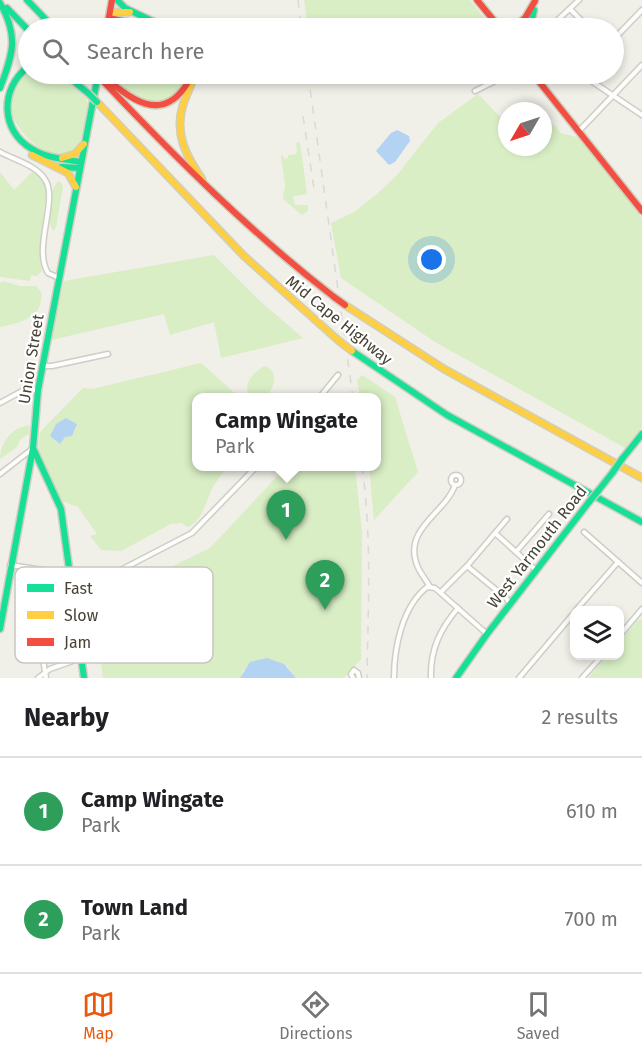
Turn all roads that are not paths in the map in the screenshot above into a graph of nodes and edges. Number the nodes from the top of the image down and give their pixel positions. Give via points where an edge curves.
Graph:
1 (27, 0) edge
2 (112, 0) edge
3 (117, 0) edge
4 (477, 0) edge
5 (579, 0) edge
6 (535, 1) edge
7 (0, 2) edge
8 (571, 10) junction
9 (642, 10) edge
10 (135, 13) junction
11 (110, 15) junction
12 (44, 18) edge
13 (109, 18) edge
14 (119, 18) edge
15 (146, 18) edge
16 (492, 18) edge
17 (525, 18) edge
18 (532, 18) edge
19 (561, 18) edge
20 (579, 18) edge
21 (18, 20) edge
22 (624, 29) edge
23 (642, 65) edge
24 (18, 73) edge
25 (78, 84) edge
26 (81, 84) edge
27 (96, 84) edge
28 (109, 84) edge
29 (113, 84) edge
30 (187, 84) edge
31 (189, 84) edge
32 (489, 84) edge
33 (542, 84) edge
34 (595, 84) edge
35 (624, 84) edge
36 (624, 84) edge
37 (0, 88) edge
38 (475, 91) dead end
39 (92, 94) junction
40 (612, 96) junction
41 (642, 115) edge
42 (580, 130) junction
43 (6, 132) dead end
44 (84, 144) junction
45 (0, 152) edge
46 (61, 159) junction
47 (80, 165) junction
48 (57, 166) junction
49 (76, 187) junction
50 (220, 201) junction
51 (642, 211) edge
52 (59, 278) junction
53 (108, 354) dead end
54 (43, 366) junction
55 (338, 375) dead end
56 (38, 390) junction
57 (323, 393) edge
58 (0, 403) edge
59 (642, 434) edge
60 (33, 448) junction
61 (252, 471) edge
62 (0, 474) edge
63 (642, 478) edge
64 (455, 485) dead end
65 (549, 514) dead end
66 (507, 519) dead end
67 (642, 522) edge
68 (584, 532) dead end
69 (495, 533) junction
70 (516, 552) junction
71 (618, 562) junction
72 (10, 565) junction
73 (467, 566) junction
74 (23, 567) edge
75 (68, 567) edge
76 (126, 567) edge
77 (536, 570) junction
78 (642, 583) edge
79 (430, 586) junction
80 (441, 592) junction
81 (510, 604) junction
82 (580, 606) edge
83 (458, 608) junction
84 (642, 609) edge
85 (570, 618) edge
86 (0, 628) edge
87 (624, 630) edge
88 (487, 634) junction
89 (598, 660) edge
90 (43, 663) edge
91 (68, 663) edge
92 (82, 663) edge
93 (44, 672) junction
94 (38, 678) edge
95 (46, 678) edge
96 (84, 678) edge
97 (353, 678) edge
98 (358, 678) edge
99 (394, 678) edge
100 (431, 678) edge
101 (456, 678) edge
102 (519, 678) edge
103 (582, 678) edge

1 - 12 main road
2 - 11 main road
3 - 10 main road
4 - 16 main road
5 - 8 street
6 - 17 main road
6 - 18 main road
7 - 21 main road
7 - 37 main road via 14,37 13,53
8 - 19 street
8 - 20 street
9 - 22 street
10 - 11 main road
10 - 15 main road
11 - 13 main road
11 - 14 main road
23 - 35 street
24 - 46 main road via 5,88 3,118 23,144
25 - 39 main road
26 - 39 main road, Mid Cape Highway
27 - 39 main road, Union Street
28 - 50 main road, Mid Cape Highway
29 - 30 main road via 132,98 155,106 178,97
31 - 50 main road via 180,114 180,135 189,160
32 - 38 street
33 - 42 main road
34 - 40 street
36 - 40 street
39 - 44 main road, Union Street
39 - 67 main road, Mid Cape Highway, bridge via 247,261 339,341 447,415
40 - 41 street
40 - 42 street
42 - 51 main road
43 - 48 main road via 22,149
44 - 46 main road via 73,155
44 - 47 main road, Union Street
45 - 52 street via 39,172 46,180 49,194 43,260 48,273
46 - 47 main road
47 - 48 main road
47 - 49 main road, Union Street
48 - 49 main road via 70,175
49 - 52 main road, Union Street
50 - 63 main road, Mid Cape Highway, bridge via 345,305 444,369
52 - 54 main road, Union Street
53 - 54 street
54 - 56 main road, Union Street
55 - 57 street
56 - 58 street via 22,391
56 - 60 main road, Union Street
59 - 77 main road, West Yarmouth Road, bridge
60 - 62 street
60 - 72 main road, Union Street
60 - 75 main road via 59,503
61 - 76 street via 192,533
64 - 79 street via 452,494 423,527 415,545 416,564
65 - 70 street
66 - 69 street
68 - 71 street
69 - 70 street
69 - 73 street
70 - 77 street
71 - 78 street
71 - 82 street
72 - 74 street
72 - 86 main road, Union Street
73 - 80 street
73 - 81 street
77 - 81 main road, West Yarmouth Road
79 - 80 street
79 - 99 street via 403,623 395,651
80 - 83 street
81 - 88 main road, West Yarmouth Road
83 - 88 street
83 - 100 street via 437,638
84 - 87 street
85 - 102 street
88 - 101 main road, West Yarmouth Road
89 - 103 street
90 - 93 street
91 - 93 street
92 - 96 main road
93 - 94 street
93 - 95 street
97 - 98 street via 354,670

